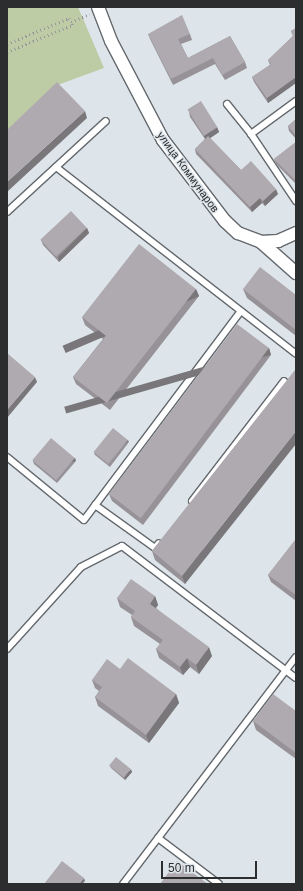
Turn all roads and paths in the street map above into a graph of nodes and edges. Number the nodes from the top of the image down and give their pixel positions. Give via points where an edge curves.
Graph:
1 (98, 7) edge
2 (81, 17) dead end
3 (71, 22) junction
4 (7, 44) edge
5 (7, 52) edge
6 (296, 101) edge
7 (226, 104) dead end
8 (106, 121) dead end
9 (251, 134) junction
10 (56, 167) junction
11 (296, 201) edge
12 (7, 212) edge
13 (296, 233) edge
14 (261, 242) junction
15 (296, 273) edge
16 (241, 311) junction
17 (296, 354) edge
18 (284, 381) edge
19 (7, 457) edge
20 (95, 505) junction
21 (189, 505) edge
22 (165, 536) edge
23 (7, 649) edge
24 (296, 657) edge
25 (286, 671) junction
26 (296, 678) edge
27 (158, 838) junction
28 (123, 884) edge
29 (219, 884) edge

1 - 14 street, улица Коммунаров via 112,41 162,140 225,221 238,233
2 - 3 path
3 - 4 path via 69,18
3 - 5 path via 72,25
6 - 9 lane
7 - 9 lane
8 - 10 lane
9 - 11 lane
10 - 12 lane
10 - 16 lane
13 - 14 street, улица Коммунаров via 278,241
14 - 15 street
16 - 17 lane
16 - 20 lane
18 - 21 lane
19 - 20 lane via 84,520
20 - 22 lane via 155,548
23 - 25 lane via 81,567 122,546
24 - 25 lane
25 - 26 lane
25 - 27 lane
27 - 28 lane
27 - 29 lane

